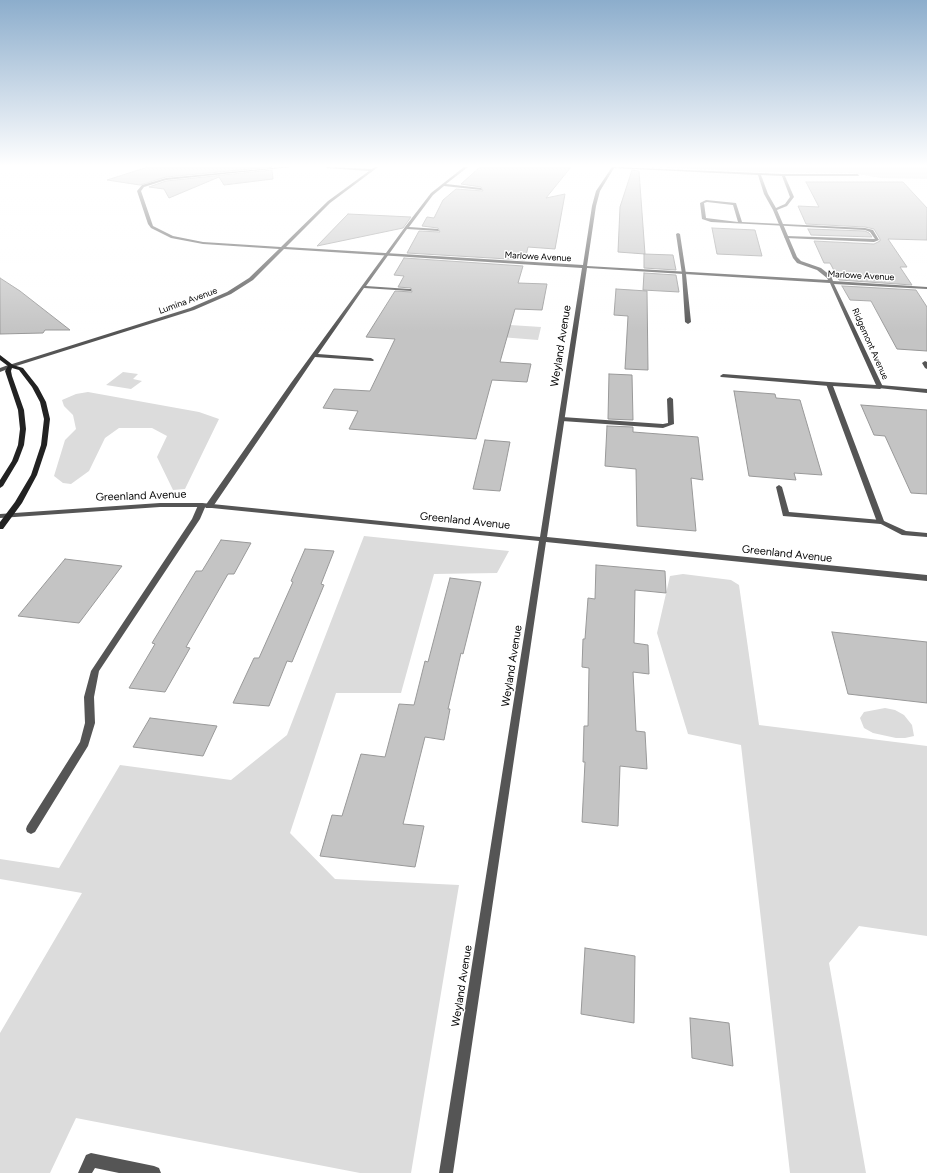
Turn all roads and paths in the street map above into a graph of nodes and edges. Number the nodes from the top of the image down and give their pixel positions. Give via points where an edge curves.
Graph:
1 (149, 222) edge
2 (309, 222) edge
3 (411, 222) edge
4 (591, 222) edge
5 (721, 222) edge
6 (780, 222) edge
7 (740, 223) joint
8 (781, 225) junction
9 (406, 228) junction
10 (438, 230) dead end
11 (678, 234) dead end
12 (786, 237) junction
13 (281, 249) junction
14 (385, 256) junction
15 (584, 268) junction
16 (684, 274) junction
17 (832, 282) junction
18 (363, 287) junction
19 (927, 288) edge
20 (409, 290) dead end
21 (688, 322) dead end
22 (314, 355) junction
23 (0, 357) edge
24 (371, 360) dead end
25 (11, 366) junction
26 (0, 370) edge
27 (723, 376) dead end
28 (829, 384) junction
29 (880, 387) junction
30 (927, 391) edge
31 (670, 398) dead end
32 (562, 419) junction
33 (0, 486) edge
34 (779, 487) dead end
35 (205, 506) junction
36 (10, 515) junction
37 (0, 516) edge
38 (881, 522) junction
39 (0, 527) edge
40 (927, 535) edge
41 (543, 540) junction
42 (927, 578) edge
43 (31, 829) dead end
44 (85, 1173) edge
45 (154, 1173) edge
46 (446, 1173) edge

1 - 13 street, Marlowe Avenue via 166,235 203,243
2 - 13 street, Lumina Avenue
3 - 9 street
4 - 15 street, Weyland Avenue
5 - 7 street
6 - 8 street, Ridgemont Avenue
7 - 8 street
8 - 12 street, Ridgemont Avenue
8 - 12 street via 865,229 872,231 877,240
9 - 10 street
9 - 14 street
11 - 16 street
12 - 17 street, Ridgemont Avenue via 799,262 827,274
13 - 14 street, Marlowe Avenue
13 - 25 street, Lumina Avenue via 250,279 209,303
14 - 15 street, Marlowe Avenue
14 - 18 street
15 - 16 street, Marlowe Avenue
15 - 32 street, Weyland Avenue
16 - 17 street, Marlowe Avenue
16 - 21 street
17 - 19 street, Marlowe Avenue
17 - 29 street, Ridgemont Avenue
18 - 20 street
18 - 22 street
22 - 24 street
22 - 35 street
23 - 25 street
25 - 26 street, Lumina Avenue
25 - 33 street via 8,371 22,410 23,429 15,461
25 - 36 street via 21,369 35,387 43,402 47,425 44,445 34,475
27 - 28 street, Ridgemont Avenue
28 - 29 street, Ridgemont Avenue
28 - 38 street
29 - 30 street
31 - 32 street via 672,424 663,426
32 - 41 street, Weyland Avenue
34 - 38 street via 786,514
35 - 36 street, Greenland Avenue via 160,505
35 - 41 street, Greenland Avenue
35 - 43 street via 95,671 90,697 90,723 85,743
36 - 37 street, Greenland Avenue
36 - 39 street
38 - 40 street via 905,533
41 - 42 street, Greenland Avenue
41 - 46 street, Weyland Avenue
44 - 45 street via 91,1160

